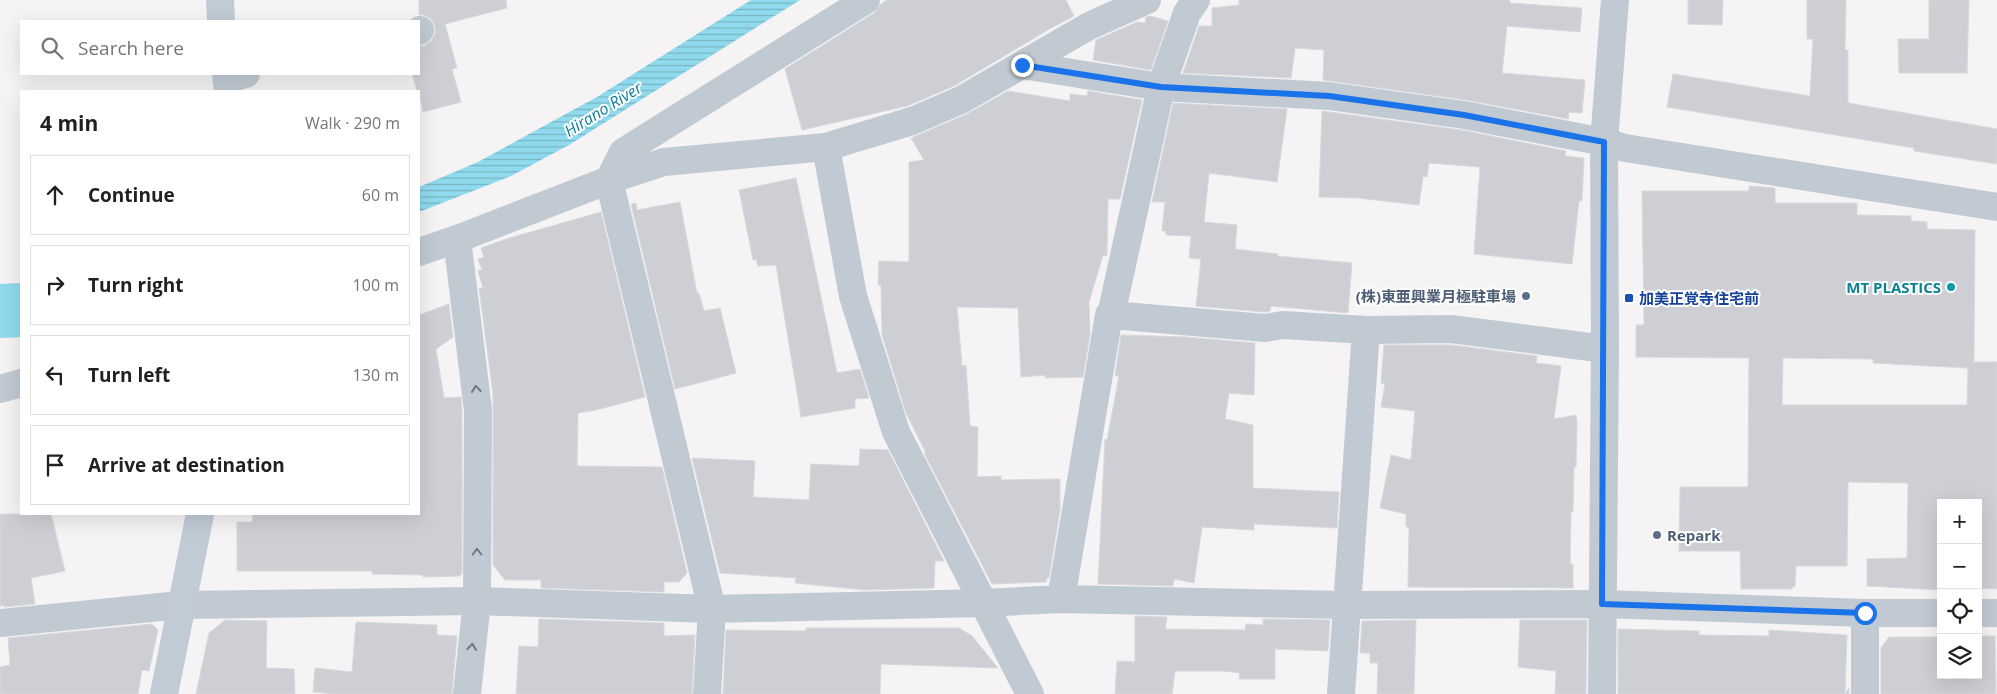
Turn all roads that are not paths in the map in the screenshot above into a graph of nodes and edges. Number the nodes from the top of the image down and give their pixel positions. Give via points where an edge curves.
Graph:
1 (220, 0) edge
2 (866, 0) edge
3 (1147, 0) edge
4 (1196, 0) edge
5 (1615, 0) edge
6 (222, 20) edge
7 (1022, 65) junction
8 (1161, 87) junction
9 (1604, 142) junction
10 (826, 148) junction
11 (609, 180) junction
12 (1997, 207) edge
13 (457, 239) junction
14 (420, 252) edge
15 (1111, 315) junction
16 (1366, 330) junction
17 (1604, 349) junction
18 (20, 383) edge
19 (0, 389) edge
20 (200, 515) edge
21 (1061, 599) junction
22 (477, 600) junction
23 (984, 603) junction
24 (1602, 604) junction
25 (180, 605) junction
26 (1347, 605) junction
27 (712, 609) junction
28 (1865, 613) junction
29 (1937, 613) edge
30 (1982, 613) edge
31 (1997, 613) edge
32 (0, 623) edge
33 (164, 694) edge
34 (467, 694) edge
35 (707, 694) edge
36 (1030, 694) edge
37 (1341, 694) edge
38 (1602, 694) edge
39 (1865, 694) edge

1 - 6 street
2 - 11 street via 623,152
3 - 7 street via 1089,26
4 - 8 street via 1187,14
5 - 9 street
7 - 8 street
7 - 10 street via 961,100 912,121
8 - 9 street via 1329,96 1464,115
8 - 15 street
9 - 12 street
9 - 17 street
10 - 11 street via 664,162
10 - 23 street via 853,296 896,432
11 - 13 street
11 - 27 street
13 - 14 street
22 -> 13 street via 478,410
15 - 16 street via 1265,328 1283,325
15 - 21 street
16 - 17 street via 1451,329
16 - 26 street
17 - 24 street
18 - 19 street
20 - 25 street
21 - 23 street
21 - 26 street
22 - 25 street
22 - 27 street
34 -> 22 street
23 - 27 street
23 - 36 street
24 - 26 street
24 - 28 street
24 - 38 street
25 - 32 street
25 - 33 street
26 - 37 street
27 - 35 street
28 - 29 street
28 - 39 street
30 - 31 street

